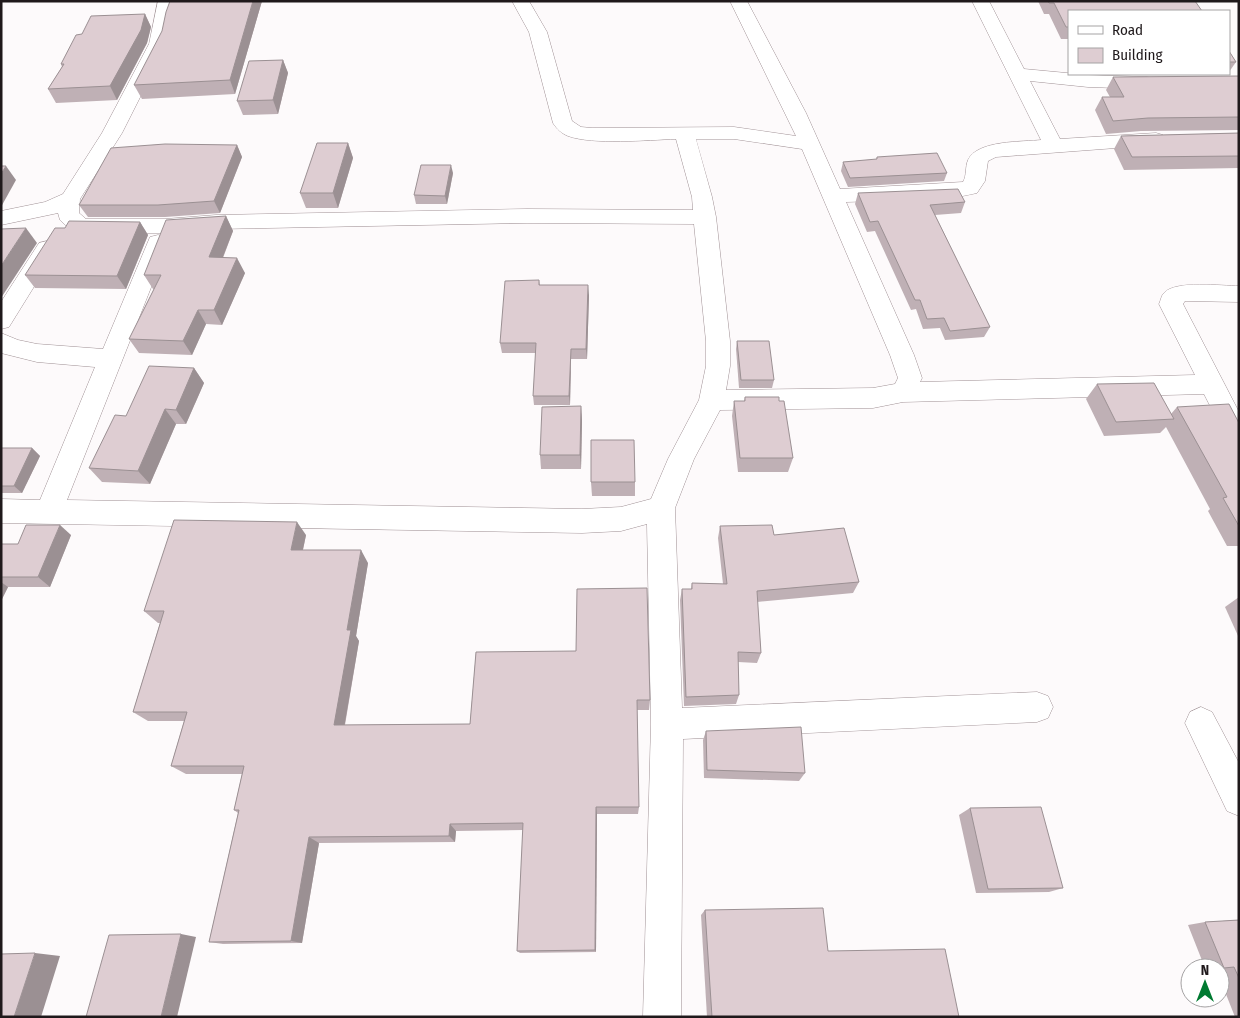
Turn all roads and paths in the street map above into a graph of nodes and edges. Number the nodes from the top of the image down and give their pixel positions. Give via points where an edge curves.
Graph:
1 (166, 1) edge
2 (520, 1) edge
3 (738, 1) edge
4 (980, 1) edge
5 (1017, 74) junction
6 (1163, 83) edge
7 (684, 133) junction
8 (1175, 139) edge
9 (810, 144) junction
10 (1054, 146) junction
11 (832, 196) junction
12 (69, 207) junction
13 (705, 217) junction
14 (1, 218) edge
15 (165, 226) junction
16 (1239, 294) edge
17 (1, 321) edge
18 (1, 342) edge
19 (110, 359) junction
20 (1211, 384) junction
21 (903, 392) junction
22 (712, 400) junction
23 (1239, 438) edge
24 (661, 508) junction
25 (1, 511) edge
26 (48, 512) junction
27 (1038, 707) dead end
28 (1201, 723) dead end
29 (667, 724) junction
30 (1239, 799) edge
31 (662, 1017) edge

1 - 12 street via 163,25 154,52
2 - 7 street via 538,32 563,123 568,129 592,134
3 - 9 street
4 - 5 street
5 - 6 street via 1114,83
5 - 10 street
7 - 9 street via 734,133
7 - 13 street
8 - 10 street
9 - 11 street
10 - 11 street via 988,151 976,162 975,182 970,188
11 - 21 street via 910,378
12 - 14 street
12 - 15 street via 80,226
12 - 17 street
13 - 15 street via 281,220
13 - 22 street via 718,341 718,366
15 - 19 street
16 - 20 street via 1182,293 1173,298 1171,304
18 - 19 street via 25,350
19 - 26 street
20 - 21 street
20 - 23 street
21 - 22 street via 873,398
22 - 24 street via 681,459
24 - 26 street via 621,519 582,521
24 - 29 street
25 - 26 street
27 - 29 street
28 - 30 street
29 - 31 street

